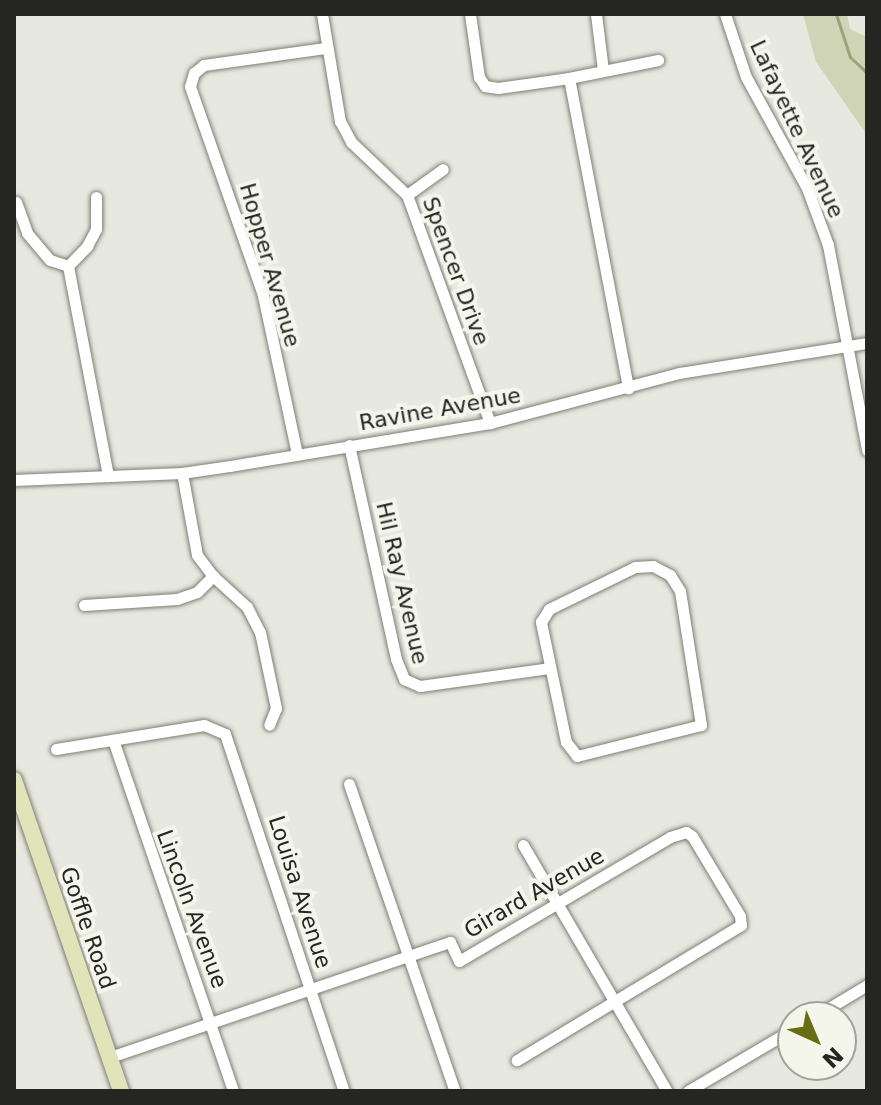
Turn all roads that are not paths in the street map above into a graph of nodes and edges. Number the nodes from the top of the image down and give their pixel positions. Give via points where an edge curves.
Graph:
1 (322, 14) edge
2 (470, 14) edge
3 (596, 14) edge
4 (725, 14) edge
5 (325, 48) junction
6 (658, 60) dead end
7 (603, 70) junction
8 (569, 78) junction
9 (443, 169) dead end
10 (407, 195) junction
11 (96, 197) dead end
12 (16, 202) dead end
13 (68, 266) junction
14 (867, 343) edge
15 (850, 346) junction
16 (628, 388) junction
17 (490, 423) junction
18 (349, 445) junction
19 (867, 450) edge
20 (297, 454) junction
21 (182, 473) junction
22 (108, 476) junction
23 (14, 480) edge
24 (213, 576) junction
25 (84, 605) dead end
26 (549, 668) junction
27 (269, 725) dead end
28 (113, 740) junction
29 (56, 749) dead end
30 (14, 780) edge
31 (349, 784) dead end
32 (523, 845) dead end
33 (556, 902) junction
34 (408, 954) junction
35 (867, 985) edge
36 (311, 989) junction
37 (840, 1001) edge
38 (615, 1002) junction
39 (211, 1023) junction
40 (777, 1038) edge
41 (110, 1057) junction
42 (517, 1060) dead end
43 (121, 1091) edge
44 (233, 1091) edge
45 (344, 1091) edge
46 (455, 1091) edge
47 (667, 1091) edge
48 (688, 1091) edge

1 - 5 street, Spencer Drive
2 - 8 street via 479,77 485,86
3 - 7 street
4 - 15 street, Lafayette Avenue via 746,77 820,220
5 - 10 street, Spencer Drive via 345,133
5 - 20 street, Hopper Avenue via 204,65 194,73 192,92 259,282
6 - 7 street
7 - 8 street
8 - 16 street
9 - 10 street
10 - 17 street, Spencer Drive
11 - 13 street via 96,229
12 - 13 street via 27,233 50,260
13 - 22 street
14 - 15 street, Ravine Avenue
15 - 16 street, Ravine Avenue via 679,373
15 - 19 street, Lafayette Avenue
16 - 17 street, Ravine Avenue
17 - 18 street, Ravine Avenue
18 - 20 street, Ravine Avenue
18 - 26 street, Hil Ray Avenue via 404,679 420,686
20 - 21 street, Ravine Avenue
21 - 22 street, Ravine Avenue
21 - 24 street via 193,542
22 - 23 street, Ravine Avenue
24 - 25 street via 197,592 177,599
24 - 27 street via 247,607 260,632 275,700
26 - 26 street via 540,629 549,609 635,567 653,566 670,575 680,591 703,720 698,727 577,756 567,748
28 - 29 street
28 - 36 street, Louisa Avenue via 198,726 219,729 230,741
28 - 39 street, Lincoln Avenue
30 - 41 main road, Goffle Road
31 - 34 street
32 - 33 street
33 - 34 street, Girard Avenue via 459,961 450,942
33 - 38 street
33 - 38 street, Girard Avenue via 686,832 740,916 741,925
34 - 36 street
34 - 46 street
35 - 37 street
36 - 39 street
36 - 45 street, Louisa Avenue
38 - 42 street
38 - 47 street
39 - 41 street
39 - 44 street, Lincoln Avenue
40 - 48 street
41 - 43 main road, Goffle Road

